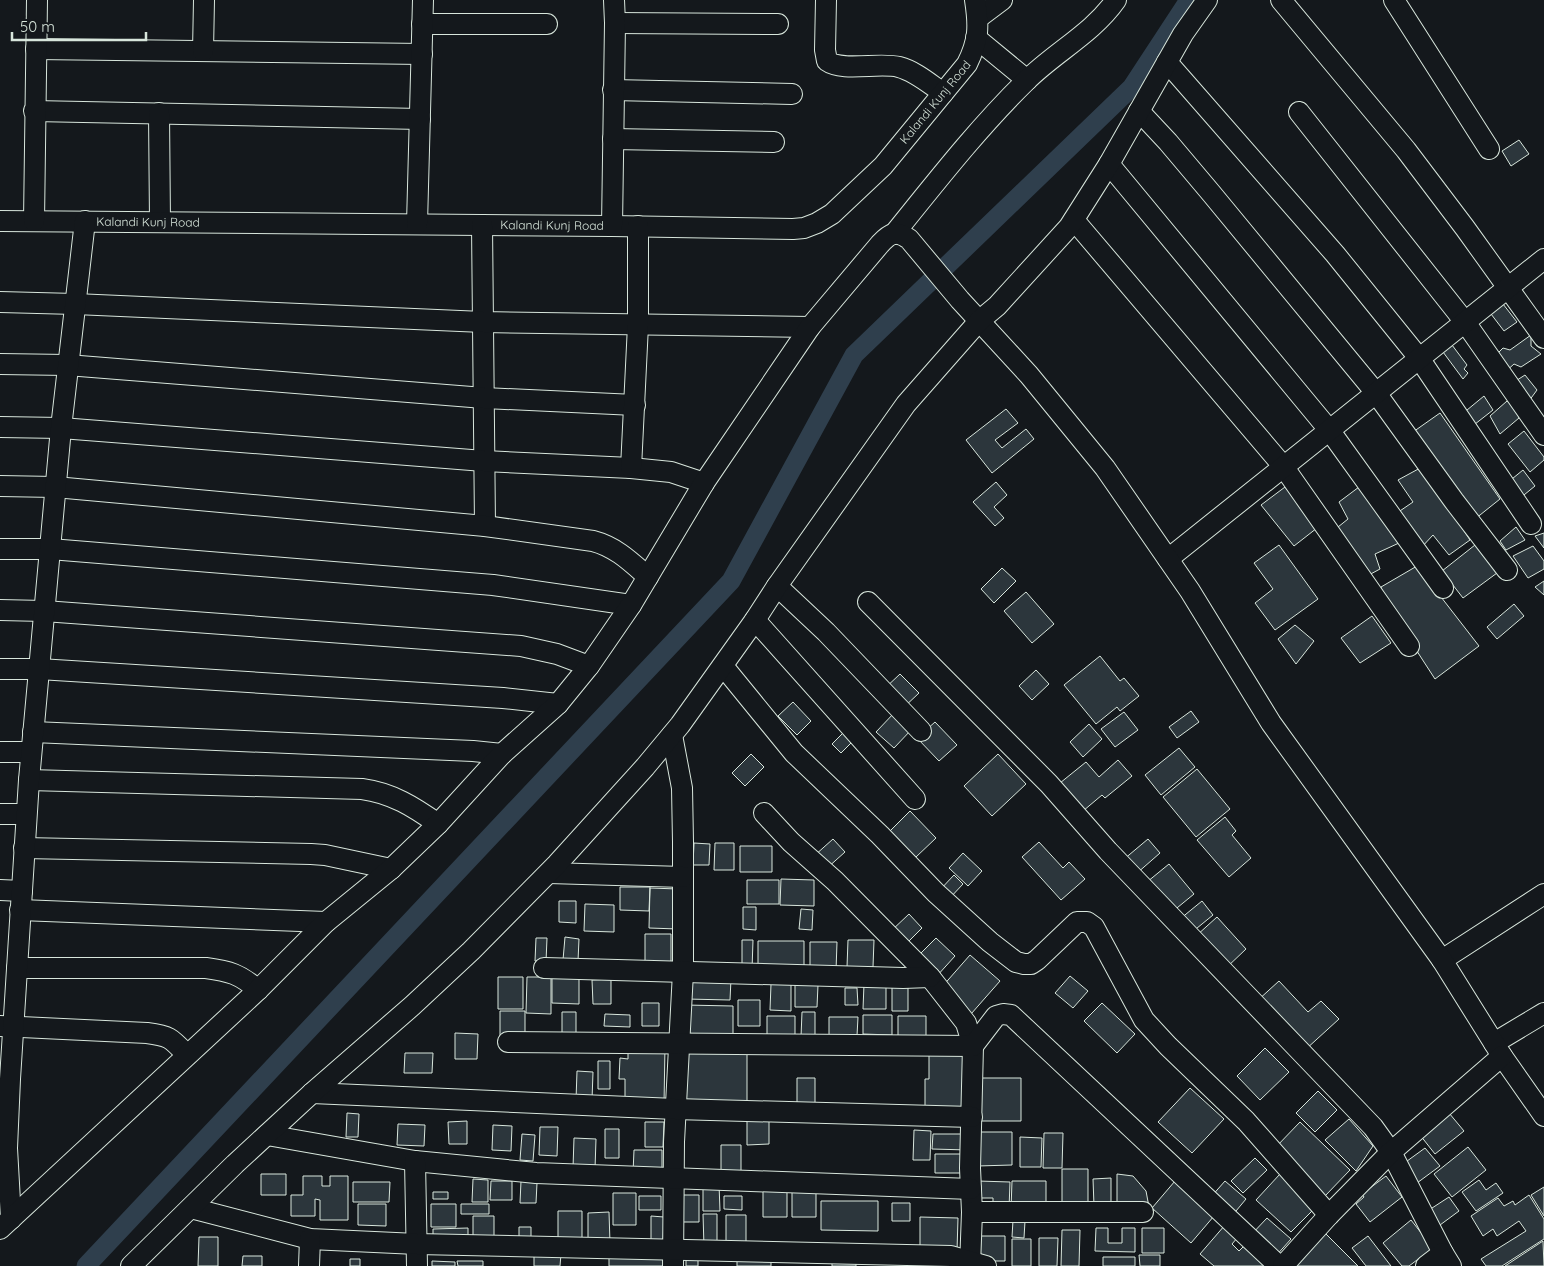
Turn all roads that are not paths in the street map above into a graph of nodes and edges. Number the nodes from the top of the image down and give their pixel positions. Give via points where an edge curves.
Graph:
1 (37, 0) edge
2 (204, 0) edge
3 (423, 0) edge
4 (614, 0) edge
5 (826, 0) edge
6 (1002, 0) edge
7 (1116, 0) edge
8 (1207, 0) edge
9 (1281, 0) edge
10 (1394, 0) edge
11 (976, 9) edge
12 (615, 23) junction
13 (422, 24) junction
14 (547, 24) dead end
15 (778, 24) dead end
16 (976, 38) junction
17 (36, 48) junction
18 (204, 51) junction
19 (422, 54) junction
20 (1167, 62) junction
21 (1027, 80) junction
22 (613, 90) junction
23 (943, 93) junction
24 (792, 94) dead end
25 (34, 111) junction
26 (1139, 111) junction
27 (1299, 112) dead end
28 (159, 113) junction
29 (420, 119) junction
30 (612, 139) junction
31 (774, 142) dead end
32 (1489, 149) dead end
33 (1109, 164) junction
34 (1074, 220) junction
35 (0, 221) edge
36 (34, 221) junction
37 (85, 221) junction
38 (160, 222) junction
39 (416, 224) junction
40 (482, 225) junction
41 (612, 226) junction
42 (638, 226) junction
43 (894, 234) junction
44 (1544, 259) edge
45 (1508, 288) junction
46 (0, 302) edge
47 (75, 304) junction
48 (979, 321) junction
49 (483, 322) junction
50 (1465, 322) junction
51 (638, 325) junction
52 (810, 327) junction
53 (1544, 338) edge
54 (1419, 358) junction
55 (0, 364) edge
56 (67, 365) junction
57 (1376, 393) junction
58 (484, 398) junction
59 (635, 405) junction
60 (0, 427) edge
61 (61, 428) junction
62 (1330, 431) junction
63 (1544, 435) edge
64 (484, 461) junction
65 (1283, 466) junction
66 (631, 468) junction
67 (704, 483) junction
68 (0, 486) edge
69 (56, 487) junction
70 (1531, 524) dead end
71 (485, 526) junction
72 (0, 549) edge
73 (50, 549) junction
74 (1168, 560) junction
75 (1507, 570) dead end
76 (648, 577) junction
77 (776, 586) junction
78 (1442, 588) dead end
79 (868, 602) dead end
80 (631, 605) junction
81 (0, 610) edge
82 (44, 611) junction
83 (755, 620) junction
84 (1409, 646) dead end
85 (589, 666) junction
86 (723, 666) junction
87 (0, 669) edge
88 (39, 669) junction
89 (558, 704) junction
90 (921, 731) dead end
91 (33, 732) junction
92 (672, 735) junction
93 (0, 752) edge
94 (31, 752) junction
95 (502, 754) junction
96 (29, 780) junction
97 (915, 800) dead end
98 (764, 812) dead end
99 (0, 814) edge
100 (26, 814) junction
101 (438, 824) junction
102 (24, 848) junction
103 (390, 869) junction
104 (548, 872) junction
105 (683, 877) junction
106 (0, 890) edge
107 (1544, 894) edge
108 (21, 901) junction
109 (326, 922) junction
110 (11, 959) edge
111 (1442, 960) junction
112 (544, 968) dead end
113 (683, 972) junction
114 (930, 977) junction
115 (258, 990) junction
116 (1544, 1013) edge
117 (6, 1026) edge
118 (508, 1042) dead end
119 (679, 1043) junction
120 (973, 1046) junction
121 (1498, 1050) junction
122 (187, 1055) junction
123 (5, 1079) edge
124 (312, 1093) junction
125 (675, 1109) junction
126 (1544, 1116) edge
127 (972, 1117) junction
128 (267, 1136) junction
129 (4, 1147) edge
130 (1391, 1152) junction
131 (416, 1161) junction
132 (673, 1179) junction
133 (971, 1189) junction
134 (191, 1208) junction
135 (972, 1212) junction
136 (1143, 1212) dead end
137 (1329, 1215) junction
138 (6, 1224) edge
139 (310, 1239) junction
140 (417, 1244) junction
141 (673, 1257) edge
142 (1447, 1259) edge
143 (976, 1264) edge
144 (131, 1266) edge
145 (309, 1266) edge
146 (417, 1266) edge
147 (1279, 1266) edge
148 (1284, 1266) edge
149 (1426, 1266) edge

1 - 17 street
2 - 18 street
3 - 13 street
4 - 12 street
5 - 23 street via 824,50 827,61 838,66 900,67
6 - 11 street
7 - 21 street via 1089,30
8 - 20 street
9 - 45 street via 1406,150
10 - 32 street
11 - 16 street, Kalandi Kunj Road
12 - 15 street
12 - 22 street
13 - 14 street
13 - 19 street
16 - 21 street
16 - 23 street, Kalandi Kunj Road via 967,64
17 - 18 street
17 - 25 street
18 - 19 street
19 - 29 street
20 - 26 street
20 - 54 street via 1335,254
21 - 43 street via 966,146
22 - 24 street
22 - 30 street
23 - 42 street, Kalandi Kunj Road via 882,166 832,214 817,223 793,229
25 - 28 street
25 - 36 street
26 - 33 street
26 - 57 street
27 - 50 street
28 - 29 street
28 - 38 street
29 - 39 street
30 - 31 street
30 - 41 street
33 - 34 street
33 - 62 street
34 - 48 street via 1027,276
34 - 65 street
35 - 36 street, Kalandi Kunj Road
36 - 37 street, Kalandi Kunj Road
37 - 38 street, Kalandi Kunj Road
37 - 47 street
38 - 39 street, Kalandi Kunj Road
39 - 40 street, Kalandi Kunj Road
40 - 41 street, Kalandi Kunj Road
40 - 49 street
41 - 42 street, Kalandi Kunj Road
42 - 51 street
43 - 48 street via 902,234 909,239
43 - 52 street via 880,244
44 - 45 street
45 - 50 street
45 - 53 street
46 - 47 street
47 - 49 street
47 - 56 street
48 - 74 street via 1029,375 1105,468
48 - 77 street via 906,404
49 - 51 street
49 - 58 street
50 - 54 street
50 - 63 street
51 - 52 street
51 - 59 street
52 - 67 street
54 - 57 street
54 - 70 street
55 - 56 street
56 - 58 street
56 - 61 street
57 - 62 street
57 - 75 street
58 - 59 street
58 - 64 street
59 - 66 street
60 - 61 street
61 - 64 street
61 - 69 street
62 - 65 street
62 - 78 street
64 - 66 street
64 - 71 street
65 - 74 street
65 - 84 street
66 - 67 street via 671,472
67 - 76 street
68 - 69 street
69 - 71 street
69 - 73 street
71 - 76 street via 603,544 623,555
72 - 73 street
73 - 80 street via 493,585
73 - 82 street
74 - 111 street via 1271,723
76 - 80 street
77 - 83 street
77 - 90 street via 826,632
79 - 130 street via 1049,784 1108,851 1373,1127
80 - 85 street
81 - 82 street
82 - 85 street via 521,646
82 - 88 street
83 - 86 street
83 - 97 street
85 - 89 street
86 - 92 street
86 - 137 street via 794,753 936,893 1016,962 1031,964 1077,922 1087,922 1094,927 1144,1020 1246,1122
87 - 88 street
88 - 89 street
88 - 91 street
89 - 95 street
91 - 94 street
91 - 95 street
92 - 104 street
92 - 105 street via 682,788
93 - 94 street
94 - 96 street
95 - 101 street
96 - 100 street
96 - 101 street via 362,789 400,800
98 - 114 street
99 - 100 street
100 - 102 street
101 - 103 street
102 - 103 street via 311,854
102 - 108 street
103 - 109 street
104 - 105 street
104 - 124 street via 412,1006
105 - 113 street
106 - 108 street
107 - 111 street
108 - 109 street
108 - 110 street
109 - 115 street
110 - 115 street via 206,968 236,974
110 - 117 street
111 - 121 street
112 - 113 street
113 - 114 street
113 - 119 street
114 - 120 street via 966,1024
115 - 122 street
116 - 121 street
117 - 122 street via 146,1033 172,1040
117 - 123 street
118 - 119 street
119 - 120 street
119 - 125 street
120 - 127 street
120 - 147 street via 996,1016 1011,1016
121 - 126 street
121 - 130 street
122 - 138 street
123 - 129 street
124 - 125 street
124 - 128 street
125 - 127 street
125 - 132 street
127 - 133 street
128 - 131 street
128 - 134 street
129 - 138 street
130 - 137 street
130 - 142 street
131 - 132 street via 536,1173
131 - 140 street
132 - 133 street
132 - 141 street
133 - 135 street
134 - 139 street
134 - 144 street
135 - 136 street
135 - 143 street
137 - 148 street
139 - 140 street
139 - 145 street
140 - 141 street
140 - 146 street
141 - 143 street via 950,1256
142 - 149 street

